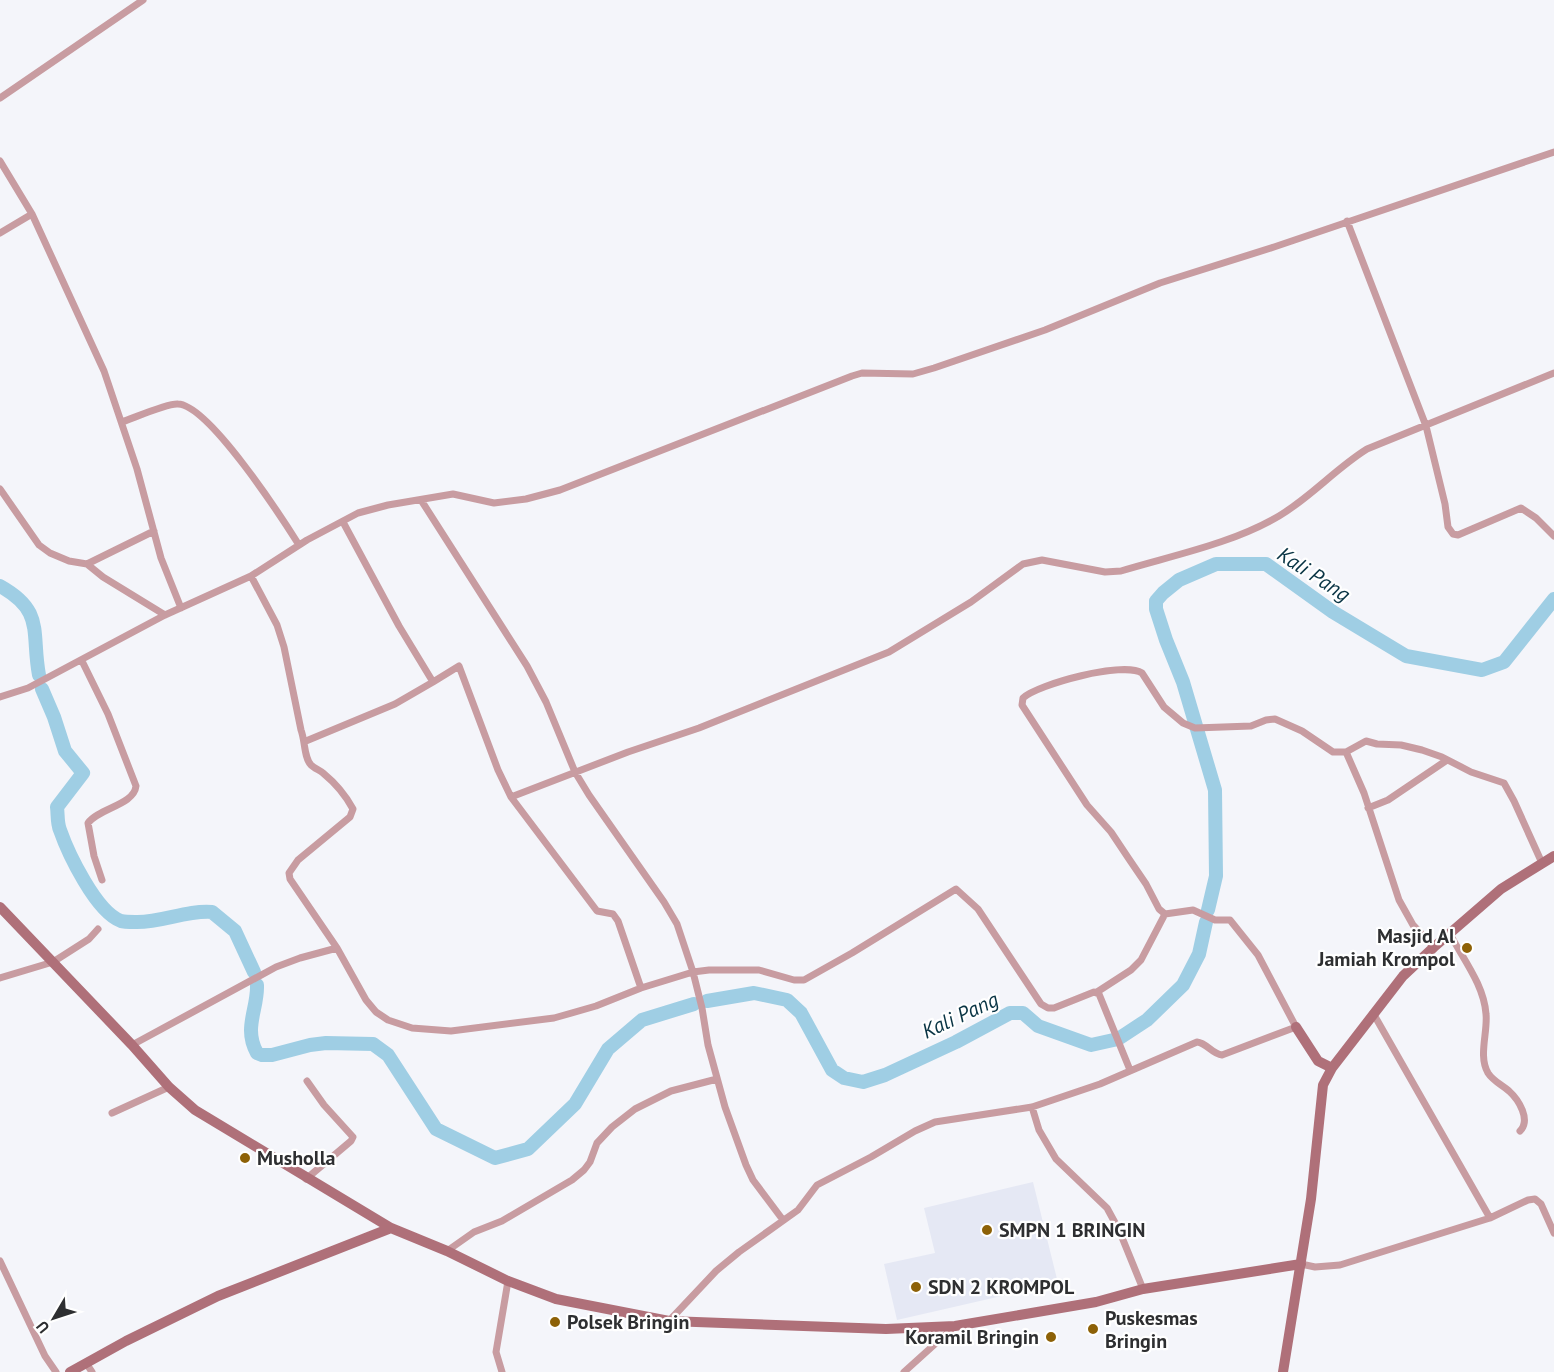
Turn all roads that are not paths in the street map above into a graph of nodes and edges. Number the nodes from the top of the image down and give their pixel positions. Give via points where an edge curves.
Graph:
1 (142, 0) edge
2 (0, 98) edge
3 (1554, 152) edge
4 (0, 161) edge
5 (32, 214) junction
6 (1347, 221) junction
7 (0, 233) edge
8 (1554, 373) edge
9 (122, 422) junction
10 (1426, 426) junction
11 (0, 489) edge
12 (421, 500) junction
13 (343, 522) junction
14 (154, 531) junction
15 (1554, 536) edge
16 (299, 545) junction
17 (87, 564) junction
18 (252, 576) junction
19 (180, 608) junction
20 (165, 615) junction
21 (82, 661) junction
22 (433, 682) junction
23 (0, 697) edge
24 (306, 741) junction
25 (1346, 752) junction
26 (1447, 760) junction
27 (575, 771) junction
28 (511, 797) junction
29 (1368, 807) junction
30 (1554, 856) edge
31 (1542, 863) junction
32 (102, 880) dead end
33 (0, 907) edge
34 (1166, 914) junction
35 (98, 929) dead end
36 (1450, 934) junction
37 (1434, 947) junction
38 (337, 948) junction
39 (53, 962) junction
40 (693, 972) junction
41 (0, 978) edge
42 (641, 988) junction
43 (1097, 992) junction
44 (1373, 1013) junction
45 (1296, 1027) junction
46 (132, 1045) junction
47 (1332, 1068) junction
48 (1130, 1070) junction
49 (717, 1079) junction
50 (307, 1081) dead end
51 (169, 1087) junction
52 (1032, 1107) junction
53 (112, 1113) dead end
54 (1520, 1131) dead end
55 (306, 1179) junction
56 (1490, 1218) junction
57 (783, 1220) junction
58 (391, 1228) junction
59 (1554, 1233) edge
60 (447, 1251) junction
61 (0, 1261) edge
62 (1300, 1264) junction
63 (508, 1281) junction
64 (1143, 1289) junction
65 (669, 1321) junction
66 (955, 1326) junction
67 (89, 1368) edge
68 (56, 1372) edge
69 (70, 1372) edge
70 (502, 1372) edge
71 (904, 1372) edge
72 (1283, 1372) edge

1 - 2 street
3 - 6 street
4 - 5 street
5 - 7 street
5 - 9 street via 104,371
6 - 10 street
6 - 12 street via 1160,283 1045,330 934,368 913,374 852,376 560,490 509,503 453,494
8 - 10 street
9 - 14 street
9 - 16 street via 173,405 189,408 208,423 240,460
10 - 15 street via 1448,527 1453,534 1521,508
10 - 27 street via 1367,449 1280,515 1232,538 1121,571 1031,561 889,652 699,728
11 - 17 street via 39,545 69,561
12 - 13 street via 358,513
12 - 27 street via 527,666
13 - 16 street
13 - 22 street
14 - 17 street
14 - 19 street
16 - 18 street
17 - 20 street
18 - 19 street
18 - 24 street via 277,625
19 - 20 street
20 - 21 street
21 - 23 street via 28,688
21 - 32 street via 136,786 131,797 88,823
22 - 24 street via 395,704
22 - 28 street via 459,666
24 - 38 street via 305,751 311,765 322,772 353,809 350,817 298,860 289,873
25 - 26 street via 1366,741 1401,745
25 - 29 street
25 - 34 street via 1333,752 1275,719 1251,726 1195,728 1164,707 1137,670 1117,669 1058,681 1025,696 1022,705 1059,765 1111,832 1159,909
26 - 29 street via 1388,800
26 - 31 street via 1504,783
27 - 28 street
27 - 40 street via 677,924
28 - 42 street via 597,911 613,914 618,921
29 - 37 street via 1399,900 1413,925
30 - 31 street
31 - 36 street via 1501,889
33 - 39 street
34 - 43 street via 1141,960
34 - 45 street via 1192,910 1215,920 1230,920 1258,955
35 - 39 street
36 - 37 street
36 - 54 street via 1482,992 1486,1014 1484,1060 1488,1073 1515,1096 1525,1123
37 - 44 street via 1403,976
38 - 42 street via 376,1011 388,1020 412,1028 451,1031 554,1018
38 - 46 street via 276,967
39 - 41 street
39 - 46 street
40 - 42 street
40 - 43 street via 759,970 804,980 956,889 978,909 1041,1004 1054,1008
40 - 49 street
43 - 48 street
44 - 47 street
44 - 56 street
45 - 47 street via 1318,1061
45 - 48 street via 1222,1055 1197,1042
46 - 51 street
47 - 62 street via 1323,1085
48 - 52 street
49 - 57 street via 753,1180
49 - 60 street via 671,1090 635,1109 597,1143 590,1162 572,1180 502,1221 474,1232
50 - 55 street via 353,1137
51 - 53 street
51 - 55 street via 195,1110
52 - 57 street via 935,1122 915,1131 817,1185 798,1210
52 - 64 street via 1039,1130 1056,1159 1107,1208
55 - 58 street
56 - 59 street via 1535,1199
56 - 62 street via 1340,1264
57 - 65 street via 716,1271
58 - 60 street
58 - 67 street via 218,1296 126,1341
60 - 63 street
61 - 68 street via 40,1347
62 - 64 street
62 - 72 street
63 - 65 street via 556,1299
63 - 70 street via 496,1352
64 - 66 street via 1096,1302
65 - 66 street via 886,1329
66 - 71 street
67 - 69 street

